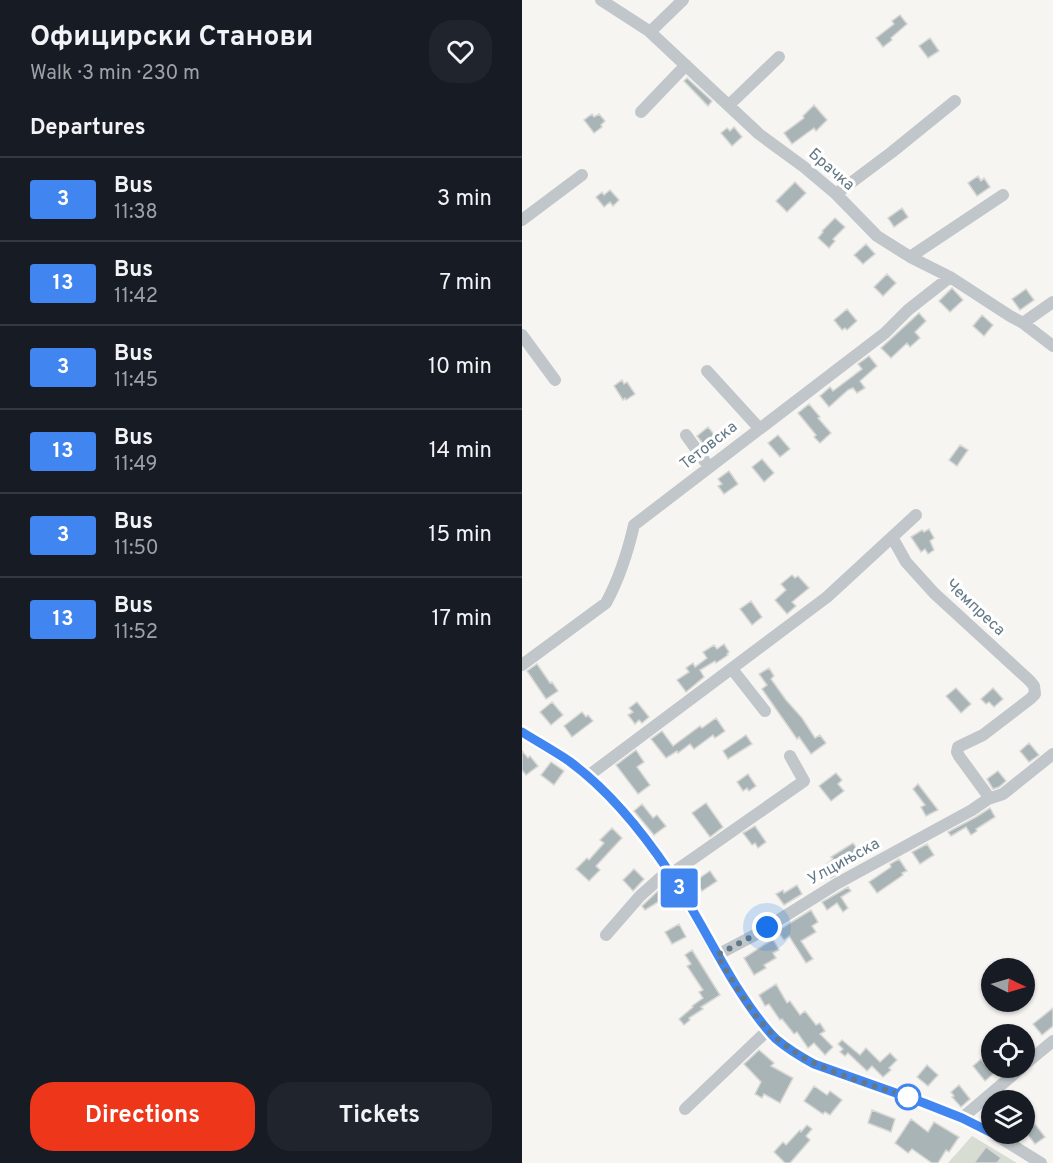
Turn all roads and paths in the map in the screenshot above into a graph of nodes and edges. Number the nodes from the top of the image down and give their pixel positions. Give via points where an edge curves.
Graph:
1 (601, 0) edge
2 (684, 0) edge
3 (650, 32) junction
4 (779, 57) dead end
5 (686, 65) junction
6 (955, 101) dead end
7 (729, 105) junction
8 (641, 112) dead end
9 (582, 175) dead end
10 (836, 194) junction
11 (1003, 195) dead end
12 (522, 220) edge
13 (910, 258) junction
14 (950, 277) junction
15 (1053, 302) edge
16 (1023, 323) junction
17 (522, 335) edge
18 (1053, 346) edge
19 (707, 370) dead end
20 (555, 380) dead end
21 (759, 428) junction
22 (686, 435) dead end
23 (709, 467) junction
24 (916, 515) dead end
25 (892, 537) junction
26 (522, 665) edge
27 (732, 669) junction
28 (765, 711) dead end
29 (522, 733) edge
30 (1053, 754) edge
31 (790, 756) dead end
32 (588, 776) junction
33 (988, 799) junction
34 (669, 872) junction
35 (606, 935) dead end
36 (717, 955) junction
37 (768, 1030) junction
38 (1053, 1041) edge
39 (1035, 1057) edge
40 (1010, 1078) edge
41 (685, 1109) dead end
42 (962, 1118) junction
43 (981, 1127) edge
44 (1011, 1144) edge
45 (1041, 1163) edge

1 - 3 street, Брачка
2 - 3 street
3 - 5 street, Брачка
4 - 7 street
5 - 7 street, Брачка
5 - 8 street
6 - 10 street
7 - 10 street, Брачка via 759,134
9 - 12 street
10 - 13 street, Брачка via 877,236
11 - 13 street
13 - 14 street, Брачка
14 - 16 street, Брачка
14 - 21 street, Тетовска via 885,333
15 - 16 street
16 - 18 street, Брачка
17 - 20 street
19 - 21 street
21 - 23 street, Тетовска
22 - 23 street
23 - 26 street, Тетовска via 634,525 606,603
24 - 25 street
25 - 27 street via 827,597
25 - 33 street, Чемпреса via 906,561 934,593 1034,686 1035,694 1030,699 983,735 958,747 959,756
27 - 28 street
27 - 32 street
29 - 32 street
30 - 33 street, Улцињска via 1003,794
31 - 34 street via 804,781
32 - 34 street via 646,839
33 - 36 street, Улцињска
34 - 35 street via 640,896
34 - 36 street
36 - 37 street
37 - 41 street
37 - 42 street via 814,1064
38 - 39 street
40 - 42 street
42 - 43 street
44 - 45 street

